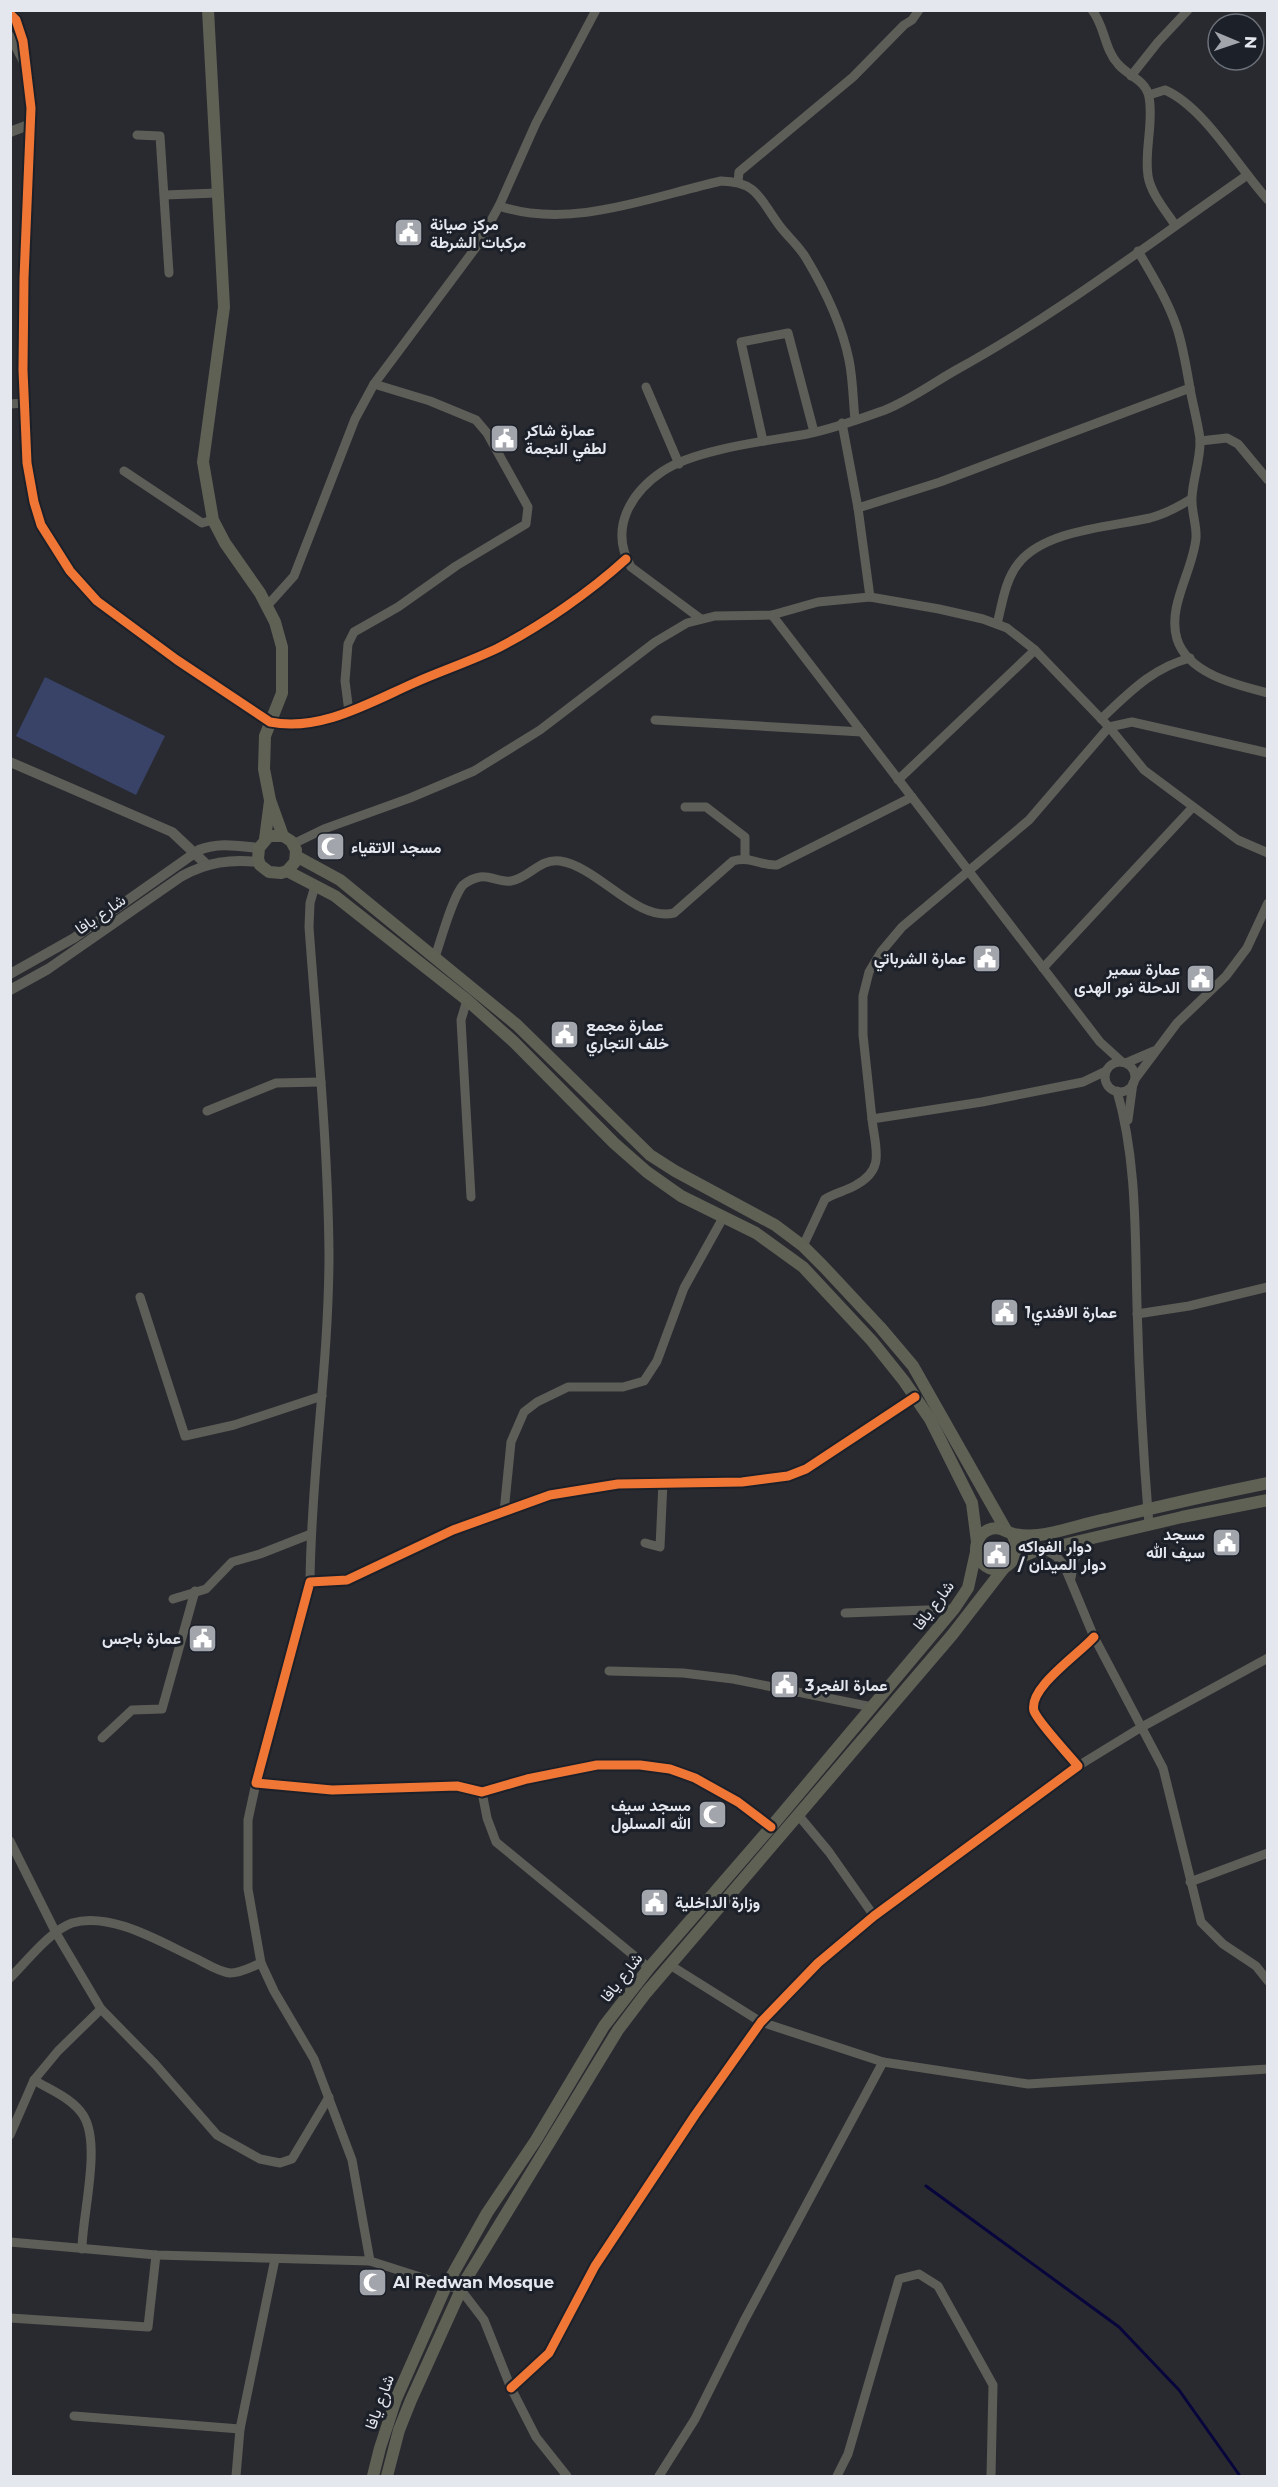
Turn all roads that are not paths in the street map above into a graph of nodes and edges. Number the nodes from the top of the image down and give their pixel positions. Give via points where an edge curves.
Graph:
1 (208, 10) edge
2 (596, 10) edge
3 (919, 10) edge
4 (1092, 10) edge
5 (1188, 10) edge
6 (10, 14) edge
7 (10, 36) edge
8 (28, 71) junction
9 (1131, 76) junction
10 (1149, 95) junction
11 (31, 124) junction
12 (10, 132) edge
13 (137, 135) dead end
14 (1246, 176) junction
15 (738, 182) junction
16 (217, 194) junction
17 (165, 195) junction
18 (1268, 200) edge
19 (499, 206) junction
20 (1175, 225) junction
21 (1138, 251) junction
22 (169, 273) dead end
23 (374, 384) junction
24 (646, 387) dead end
25 (1190, 388) junction
26 (10, 404) edge
27 (25, 404) junction
28 (855, 420) junction
29 (842, 423) junction
30 (814, 432) junction
31 (763, 441) junction
32 (1200, 441) junction
33 (679, 464) junction
34 (124, 471) dead end
35 (1268, 480) edge
36 (1191, 499) junction
37 (858, 508) junction
38 (213, 520) junction
39 (626, 559) junction
40 (870, 597) junction
41 (267, 606) junction
42 (772, 615) junction
43 (701, 618) junction
44 (997, 624) junction
45 (1035, 650) junction
46 (1190, 658) junction
47 (1268, 693) edge
48 (349, 712) junction
49 (1101, 719) junction
50 (655, 720) dead end
51 (270, 722) junction
52 (1109, 727) junction
53 (862, 732) junction
54 (1268, 753) edge
55 (10, 762) edge
56 (898, 780) junction
57 (912, 797) junction
58 (270, 800) junction
59 (685, 807) dead end
60 (1192, 808) junction
61 (283, 836) junction
62 (262, 843) junction
63 (295, 850) junction
64 (195, 852) junction
65 (1268, 853) edge
66 (745, 858) junction
67 (259, 862) junction
68 (207, 865) junction
69 (968, 870) junction
70 (287, 871) junction
71 (315, 886) junction
72 (1268, 903) edge
73 (435, 957) junction
74 (1043, 968) junction
75 (10, 974) edge
76 (10, 990) edge
77 (467, 1000) junction
78 (1100, 1042) junction
79 (1156, 1050) junction
80 (1124, 1063) junction
81 (1108, 1069) junction
82 (1134, 1081) junction
83 (321, 1082) junction
84 (1083, 1082) junction
85 (1114, 1090) junction
86 (207, 1112) dead end
87 (872, 1119) junction
88 (1127, 1135) junction
89 (471, 1197) dead end
90 (724, 1216) junction
91 (802, 1246) junction
92 (1268, 1287) edge
93 (141, 1297) dead end
94 (1137, 1314) junction
95 (322, 1396) junction
96 (915, 1397) junction
97 (663, 1482) junction
98 (1268, 1483) edge
99 (1268, 1500) edge
100 (1148, 1509) junction
101 (504, 1512) junction
102 (1149, 1525) junction
103 (1009, 1532) junction
104 (310, 1534) junction
105 (1084, 1540) junction
106 (645, 1543) dead end
107 (977, 1547) junction
108 (1044, 1550) junction
109 (1009, 1564) junction
110 (1071, 1578) junction
111 (310, 1581) junction
112 (195, 1591) junction
113 (173, 1599) dead end
114 (954, 1609) junction
115 (845, 1613) dead end
116 (1094, 1637) junction
117 (1268, 1658) edge
118 (609, 1671) dead end
119 (872, 1707) junction
120 (1140, 1728) junction
121 (102, 1738) dead end
122 (1078, 1766) junction
123 (256, 1783) junction
124 (482, 1792) junction
125 (799, 1816) junction
126 (771, 1827) junction
127 (10, 1841) edge
128 (1268, 1853) edge
129 (1190, 1882) junction
130 (874, 1916) junction
131 (56, 1933) junction
132 (261, 1963) junction
133 (670, 1965) junction
134 (649, 1968) junction
135 (10, 1977) edge
136 (1268, 1981) edge
137 (101, 2009) junction
138 (761, 2022) junction
139 (883, 2062) junction
140 (1268, 2069) edge
141 (34, 2080) junction
142 (329, 2097) junction
143 (10, 2135) edge
144 (10, 2242) edge
145 (82, 2249) junction
146 (156, 2255) junction
147 (275, 2259) junction
148 (370, 2261) junction
149 (446, 2286) junction
150 (461, 2290) junction
151 (10, 2318) edge
152 (512, 2388) junction
153 (74, 2416) dead end
154 (240, 2429) junction
155 (236, 2476) edge
156 (373, 2476) edge
157 (387, 2476) edge
158 (567, 2476) edge
159 (659, 2476) edge
160 (837, 2476) edge
161 (991, 2476) edge

1 - 16 main road
2 - 19 street via 536,123
3 - 15 street via 853,77 739,172
4 - 9 street via 1100,20 1113,57
5 - 9 street
6 - 8 street via 20,29
7 - 8 street
8 - 11 street
9 - 10 street via 1144,85
10 - 14 street via 1165,90 1199,113
10 - 20 street via 1148,177
11 - 12 street
11 - 27 street via 24,278
13 - 17 street via 160,136
14 - 18 street
14 - 20 street
15 - 19 street via 721,181 572,215 521,214
15 - 28 street via 754,189 805,256 824,294 849,360
16 - 17 street
16 - 38 main road via 224,307 203,462
17 - 22 street
19 - 23 street via 477,246
20 - 21 street
21 - 25 street via 1176,326
21 - 28 street via 1021,333 887,409
23 - 41 street via 355,419 294,576
23 - 48 street via 476,420 528,507 526,524 456,566 398,608 354,632 348,644 345,681
24 - 33 street
25 - 32 street
25 - 37 street via 940,482
26 - 27 street
27 - 51 street via 27,463 34,502 41,525 70,571 97,601 134,629
28 - 29 street
29 - 30 street
29 - 37 street
30 - 31 street
30 - 31 street via 788,333 741,342
31 - 33 street
32 - 35 street via 1227,438 1238,444
32 - 36 street
33 - 39 street via 665,470 632,498 622,527
34 - 38 street via 202,523
36 - 44 street via 1162,514 1053,539 1036,548 1017,565
36 - 46 street via 1196,536 1175,622 1177,639
37 - 40 street
38 - 41 main road
39 - 43 street via 631,567
39 - 48 street via 559,610 499,647
40 - 42 street via 818,602
40 - 44 street
41 - 51 main road via 282,647 283,673 282,693
42 - 43 street
42 - 53 street
43 - 63 street via 655,642 540,730 474,771 324,830
44 - 45 street
45 - 49 street
45 - 56 street
46 - 47 street via 1212,674
46 - 49 street via 1145,677
48 - 51 street via 303,724
49 - 52 street
50 - 53 street
51 - 58 main road via 263,751
52 - 54 street via 1132,722
52 - 60 street via 1144,770
52 - 69 street via 1029,820
53 - 56 street
55 - 64 street via 172,832
56 - 57 street
57 - 66 street via 777,865
57 - 69 street
58 - 61 main road
58 - 62 main road
59 - 66 street via 706,807 746,837
60 - 65 street via 1238,840
60 - 74 street
61 - 62 main road via 274,835
61 - 63 main road
62 - 64 street via 211,845
62 - 67 main road
63 - 70 main road via 295,862
63 - 73 main road
64 - 68 street
64 - 75 street via 74,938
66 - 73 street via 733,861 674,913 664,915 644,909 597,877 558,860 545,862 514,881 483,876 472,879 457,896
67 - 68 street, شارع يافا via 234,860
67 - 70 main road via 269,872
68 - 76 street, شارع يافا via 182,876 86,944
69 - 74 street
69 - 87 street via 902,927 869,972 862,996
70 - 71 main road, شارع يافا
71 - 77 main road, شارع يافا via 335,896
71 - 83 street via 309,927
72 - 79 street via 1247,948 1226,976 1177,1023
73 - 91 main road via 517,1025 650,1155 775,1225
74 - 78 street
77 - 89 street via 461,1020
77 - 90 main road, شارع يافا via 647,1172 681,1196
78 - 80 street
78 - 81 street
79 - 80 street
79 - 82 street
80 - 81 street
80 - 82 street via 1133,1070
81 - 84 street
81 - 85 street via 1106,1081
82 - 85 street via 1126,1090
82 - 88 street
83 - 86 street via 276,1083
83 - 95 street via 329,1254
84 - 85 street
84 - 87 street
85 - 88 street
87 - 91 street via 876,1166 872,1176 825,1199
88 - 94 street
90 - 96 main road, شارع يافا via 756,1233 802,1267 872,1341
90 - 101 street via 684,1288 657,1361 644,1381 623,1387 568,1388 524,1412 511,1442
91 - 103 main road via 913,1366
92 - 94 street
93 - 95 street via 185,1436 234,1425
94 - 100 street
95 - 104 street
96 - 97 street via 806,1469 788,1476 742,1482
96 - 107 main road, شارع يافا via 972,1503
97 - 101 street via 618,1484 549,1495
97 - 106 street via 660,1547
98 - 100 main road
99 - 102 main road
100 - 102 street
100 - 103 main road via 1046,1534
101 - 111 street via 453,1530 347,1580
102 - 105 main road
103 - 107 main road via 992,1528 985,1531
103 - 109 main road via 1017,1547
104 - 111 street
104 - 112 street via 232,1562 206,1589
105 - 108 main road
105 - 110 street
107 - 109 main road via 985,1566 998,1569
107 - 114 main road, شارع يافا via 968,1588
108 - 109 main road
108 - 110 street via 1056,1556
109 - 125 main road, شارع يافا
110 - 116 street
111 - 123 street
112 - 113 street
112 - 121 street via 162,1709 132,1710
114 - 115 street
114 - 119 main road, شارع يافا
116 - 120 street
116 - 122 street via 1042,1685 1034,1698 1035,1713
117 - 120 street
118 - 119 street via 733,1679
119 - 126 main road, شارع يافا
120 - 122 street
120 - 129 street via 1162,1768
122 - 130 street
123 - 124 street via 332,1790 457,1786
123 - 132 street via 248,1820 248,1889
124 - 126 street via 597,1765 640,1765 670,1769 695,1778 738,1802
124 - 134 street via 496,1842
125 - 130 street
125 - 133 main road, شارع يافا
126 - 134 main road, شارع يافا
127 - 131 street
128 - 129 street
129 - 136 street via 1201,1922 1223,1944 1256,1966
130 - 138 street via 818,1963
131 - 132 street via 70,1923 110,1923 224,1972 245,1970
131 - 135 street
131 - 137 street
132 - 142 street via 314,2059
133 - 138 street
133 - 150 main road, شارع يافا via 618,2030
134 - 149 main road, شارع يافا via 604,2026
137 - 141 street
137 - 142 street via 217,2135 260,2159 280,2163 292,2159
138 - 139 street
138 - 152 street via 596,2266 549,2353
139 - 140 street via 1028,2084
139 - 159 street via 695,2419
141 - 143 street
141 - 145 street via 70,2101 84,2115 91,2138
142 - 148 street via 352,2160
144 - 145 street
145 - 146 street
146 - 147 street
146 - 151 street via 148,2327
147 - 148 street
147 - 154 street
148 - 149 street
149 - 150 street
149 - 156 main road, شارع يافا via 396,2399
150 - 152 street via 484,2320
150 - 157 main road, شارع يافا via 403,2420
152 - 158 street via 536,2437
153 - 154 street
154 - 155 street
160 - 161 street via 848,2454 899,2279 919,2274 938,2286 993,2385

